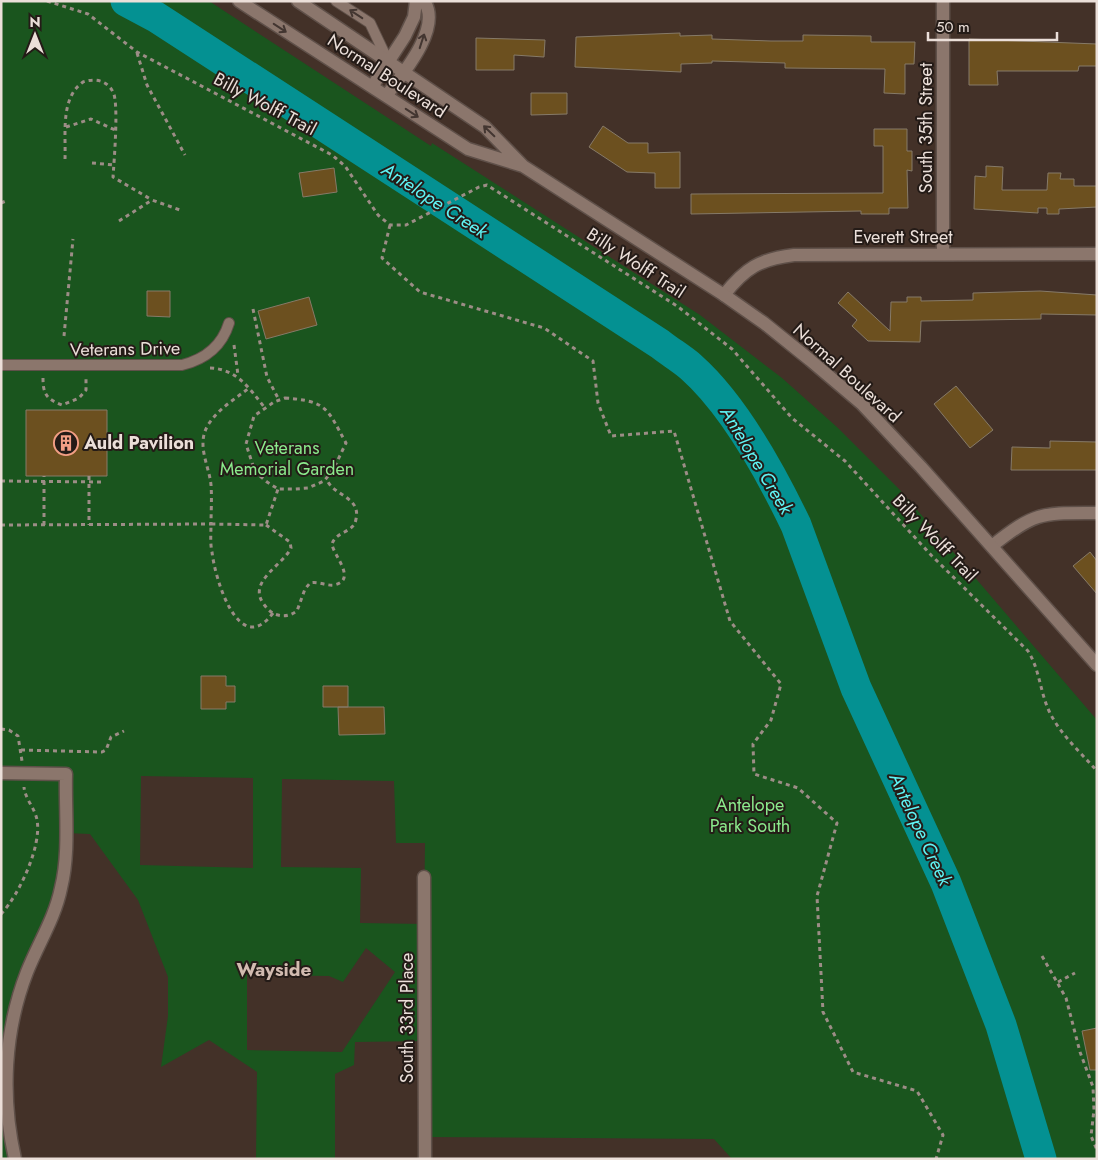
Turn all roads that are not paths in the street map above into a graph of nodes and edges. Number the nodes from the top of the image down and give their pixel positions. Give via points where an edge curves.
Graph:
1 (239, 1) edge
2 (298, 1) edge
3 (336, 1) edge
4 (416, 1) edge
5 (424, 1) edge
6 (943, 1) edge
7 (388, 61) junction
8 (404, 72) junction
9 (372, 87) junction
10 (386, 96) junction
11 (523, 166) junction
12 (943, 254) junction
13 (1097, 254) edge
14 (724, 295) junction
15 (229, 323) dead end
16 (1, 366) edge
17 (1097, 513) edge
18 (992, 546) junction
19 (1097, 665) edge
20 (1, 773) edge
21 (424, 877) dead end
22 (15, 1159) edge
23 (425, 1159) edge

1 -> 9 main road, Normal Boulevard
2 - 7 main road, Normal Boulevard
7 -> 3 lane via 370,23
4 - 7 main road via 410,27
8 -> 5 main road via 420,50 425,32 427,6
6 - 12 main road, South 35th Street
7 - 8 main road, Normal Boulevard
7 - 9 main road
8 - 10 main road
11 -> 8 main road, Normal Boulevard via 486,127
9 - 10 main road, Normal Boulevard
10 -> 11 main road, Normal Boulevard via 468,149
11 - 14 main road, Normal Boulevard
12 - 13 main road, Everett Street
12 - 14 main road, Everett Street via 781,256 757,263 740,276
14 - 18 main road, Normal Boulevard via 862,404
15 - 16 lane, Veterans Drive via 225,336 208,355 182,365
17 - 18 main road via 1052,513 1033,517
18 - 19 main road, Normal Boulevard
20 - 22 main road via 66,774 65,848 59,895 23,983 9,1038 7,1109
21 - 23 main road, South 33rd Place

